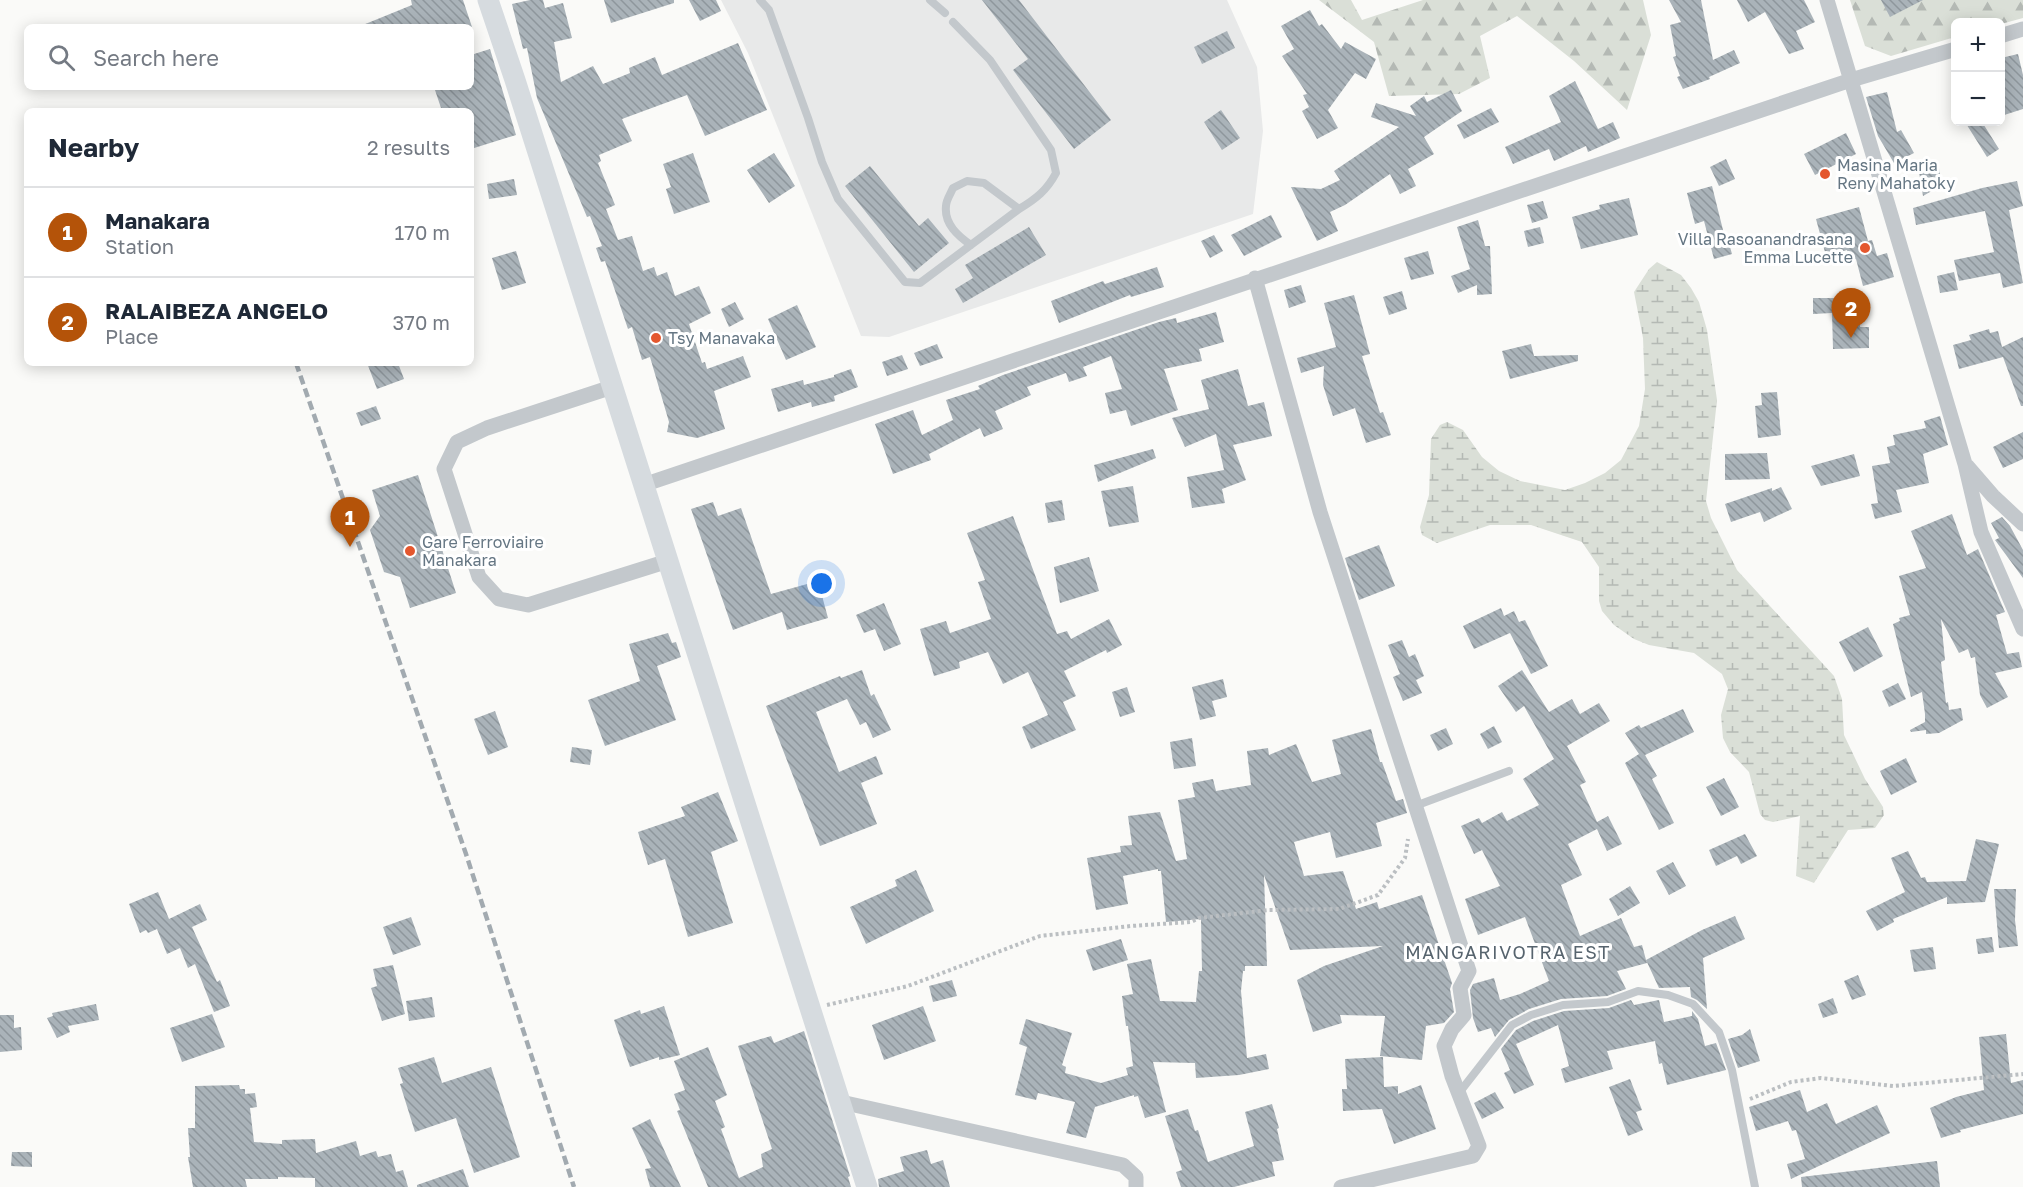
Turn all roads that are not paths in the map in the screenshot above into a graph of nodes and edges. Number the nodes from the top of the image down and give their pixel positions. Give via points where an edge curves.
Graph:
1 (488, 0) edge
2 (760, 0) edge
3 (930, 0) edge
4 (1827, 0) edge
5 (945, 13) dead end
6 (953, 22) dead end
7 (2023, 29) edge
8 (2005, 35) edge
9 (1951, 50) edge
10 (1851, 80) junction
11 (1019, 209) junction
12 (971, 245) junction
13 (1255, 278) junction
14 (612, 387) junction
15 (1965, 464) junction
16 (643, 485) junction
17 (2023, 524) edge
18 (668, 561) junction
19 (2023, 629) edge
20 (1509, 771) dead end
21 (1415, 806) junction
22 (1459, 1093) junction
23 (841, 1102) junction
24 (867, 1187) edge
25 (1136, 1187) edge
26 (1341, 1187) edge
27 (1755, 1187) edge

1 - 14 main road
2 - 12 lane via 769,10 838,199 905,282 920,283
3 - 5 lane
4 - 10 street
6 - 11 lane via 990,60 1051,150 1056,173 1047,189
7 - 8 street
9 - 10 street
10 - 13 street
10 - 15 street
11 - 12 lane
11 - 12 lane via 984,183 967,181 953,188 946,206 948,222
13 - 16 street
13 - 21 street via 1320,512
14 - 16 main road
14 - 18 street via 487,428 457,442 444,470 479,577 499,599 528,605
15 - 17 street
15 - 19 street via 1981,532
16 - 18 main road
18 - 23 main road
20 - 21 lane
21 - 22 street via 1469,971 1460,988 1464,1015 1444,1046
22 - 26 street via 1479,1146 1473,1156
22 - 27 lane via 1512,1025 1531,1015 1563,1005 1608,1002 1638,991 1668,995 1693,1004 1719,1032 1732,1070
23 - 24 main road
23 - 25 street via 1123,1165 1136,1177

